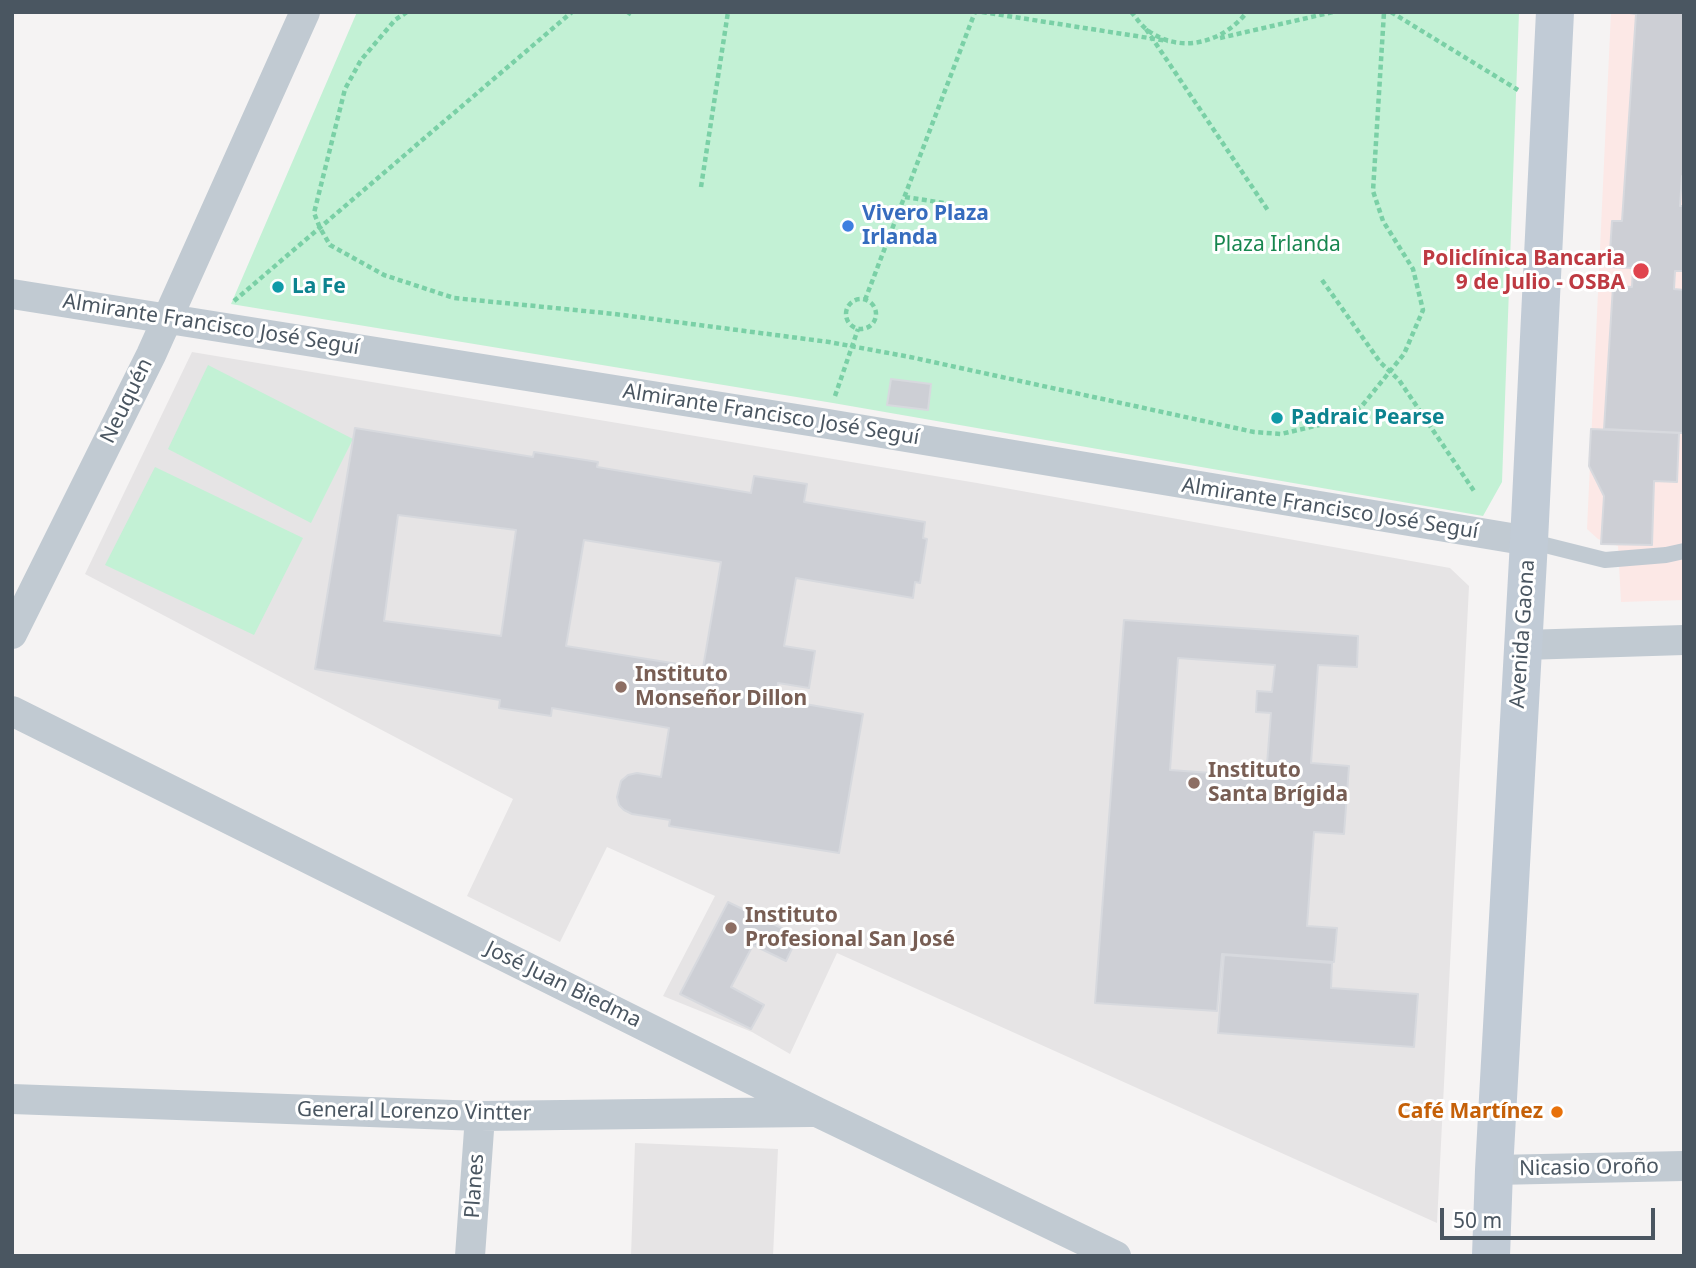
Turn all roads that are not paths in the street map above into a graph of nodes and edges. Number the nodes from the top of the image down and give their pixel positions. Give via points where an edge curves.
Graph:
1 (305, 12) edge
2 (1555, 12) edge
3 (12, 294) edge
4 (167, 318) junction
5 (1529, 541) junction
6 (1684, 551) edge
7 (12, 634) edge
8 (1684, 640) edge
9 (1524, 645) junction
10 (12, 711) edge
11 (12, 1099) edge
12 (817, 1112) junction
13 (480, 1116) junction
14 (1684, 1166) edge
15 (1493, 1170) junction
16 (470, 1256) edge
17 (1116, 1256) edge
18 (1491, 1256) edge

1 - 4 street, Neuquén
2 - 5 main road, Avenida Gaona
3 - 4 street, Almirante Francisco José Seguí
4 - 5 street, Almirante Francisco José Seguí
4 - 7 street, Neuquén
5 - 6 lane via 1605,560
5 - 9 main road, Avenida Gaona
8 - 9 street
9 - 15 main road, Avenida Gaona
10 - 12 street, José Juan Biedma
11 - 13 street, General Lorenzo Vintter
12 - 13 street, General Lorenzo Vintter
12 - 17 street, José Juan Biedma
13 - 16 street, Planes
14 - 15 street, Nicasio Oroño
15 - 18 main road, Avenida Gaona

